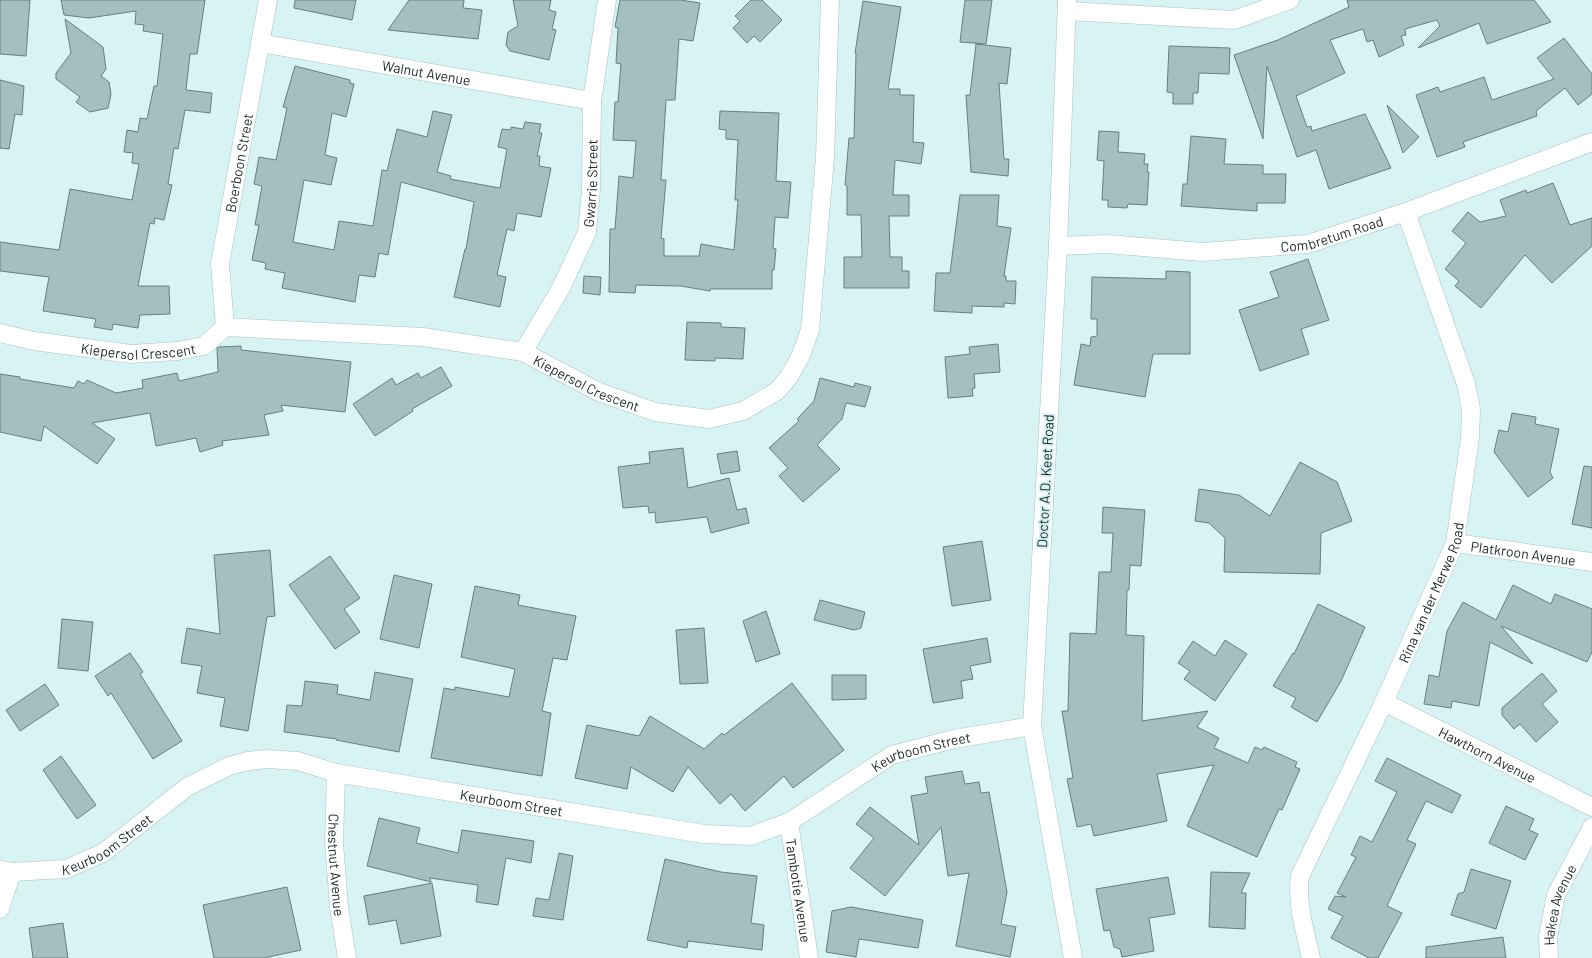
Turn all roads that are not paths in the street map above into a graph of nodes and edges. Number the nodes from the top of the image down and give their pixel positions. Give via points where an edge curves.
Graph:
1 (268, 0) edge
2 (607, 0) edge
3 (830, 0) edge
4 (1290, 0) edge
5 (1067, 5) edge
6 (260, 42) junction
7 (592, 101) junction
8 (1592, 142) edge
9 (1406, 212) junction
10 (1058, 246) junction
11 (225, 327) junction
12 (0, 333) edge
13 (523, 352) junction
14 (1455, 543) junction
15 (1592, 562) edge
16 (1384, 702) junction
17 (1032, 726) junction
18 (336, 773) junction
19 (1592, 806) edge
20 (789, 822) junction
21 (1592, 827) edge
22 (6, 871) edge
23 (0, 909) edge
24 (347, 958) edge
25 (809, 958) edge
26 (1073, 958) edge
27 (1311, 958) edge
28 (1549, 958) edge

1 - 6 street, Boerboon Street
2 - 7 street, Gwarrie Street
3 - 13 street, Kiepersol Crescent via 824,158 810,330 789,378 777,391 743,411 709,419 655,412 599,392
4 - 5 street via 1234,20
5 - 10 street, Doctor A.D. Keet Road
6 - 7 street, Walnut Avenue
6 - 11 street, Boerboon Street via 220,264
7 - 13 street, Gwarrie Street via 587,232 561,288
8 - 9 street, Combretum Road
9 - 10 street, Combretum Road via 1308,244 1202,252 1107,244
9 - 14 street, Rina van der Merwe Road via 1466,384 1471,409
10 - 17 street, Doctor A.D. Keet Road
11 - 12 street, Kiepersol Crescent via 204,346 131,354 34,341
11 - 13 street, Kiepersol Crescent via 423,338
14 - 15 street, Platkroon Avenue
14 - 16 street, Rina van der Merwe Road
16 - 19 street, Hawthorn Avenue
16 - 27 street, Rina van der Merwe Road via 1300,876 1298,896
17 - 20 street, Keurboom Street via 954,739 892,755
17 - 26 street, Doctor A.D. Keet Road
18 - 20 street, Keurboom Street via 704,834 751,836
18 - 22 street, Keurboom Street via 298,760 267,759 229,766 187,787 103,853 66,869
18 - 24 street, Chestnut Avenue via 334,843
20 - 25 street, Tambotie Avenue
21 - 28 street, Hakea Avenue via 1556,895 1548,937
22 - 23 street

